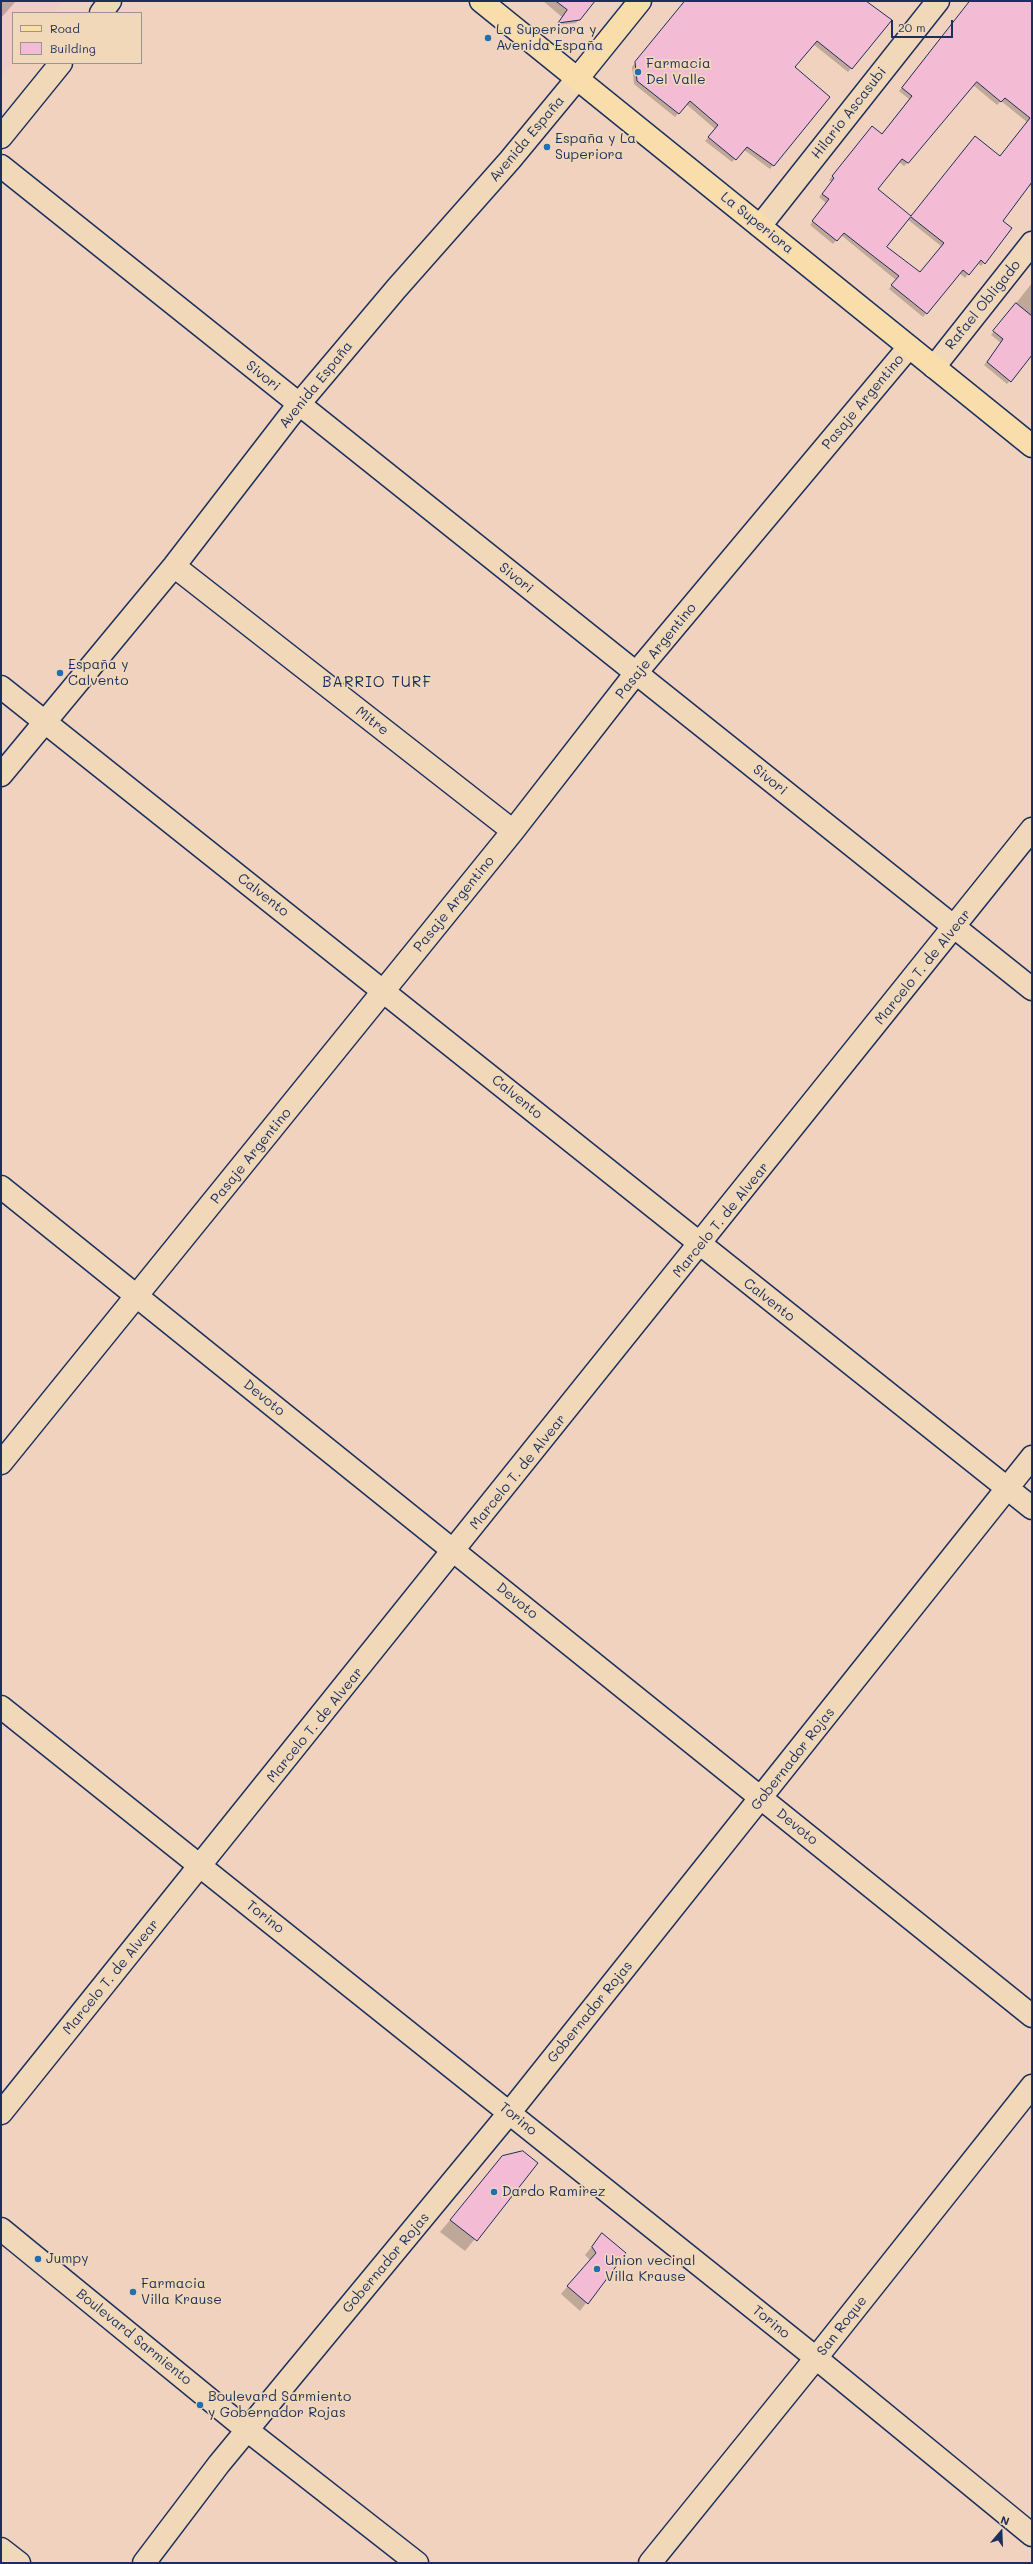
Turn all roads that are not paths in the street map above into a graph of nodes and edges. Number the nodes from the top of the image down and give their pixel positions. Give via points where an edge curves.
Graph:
1 (481, 1) edge
2 (640, 1) edge
3 (938, 1) edge
4 (59, 64) edge
5 (577, 79) junction
6 (1, 137) edge
7 (1, 166) edge
8 (760, 226) junction
9 (1032, 243) edge
10 (909, 347) junction
11 (934, 367) junction
12 (300, 404) junction
13 (1032, 446) edge
14 (174, 566) junction
15 (636, 673) junction
16 (1, 687) edge
17 (44, 722) junction
18 (1, 775) edge
19 (1032, 829) edge
20 (513, 831) junction
21 (955, 928) junction
22 (1032, 989) edge
23 (384, 990) junction
24 (1, 1187) edge
25 (700, 1246) junction
26 (138, 1297) junction
27 (1032, 1457) edge
28 (1, 1463) edge
29 (1008, 1488) junction
30 (1032, 1508) edge
31 (454, 1551) junction
32 (1, 1707) edge
33 (762, 1798) junction
34 (200, 1867) junction
35 (1032, 2016) edge
36 (1032, 2086) edge
37 (510, 2112) junction
38 (1, 2113) edge
39 (1, 2229) edge
40 (816, 2358) junction
41 (247, 2430) junction
42 (1032, 2535) edge
43 (1, 2549) edge
44 (19, 2563) edge
45 (144, 2563) edge
46 (417, 2563) edge
47 (650, 2563) edge

1 - 5 main road, La Superiora
2 - 5 main road, Avenida España
3 - 8 street, Hilario Ascasubi
4 - 6 street
5 - 8 main road, La Superiora
5 - 12 street, Avenida España
7 - 12 street, Sivori
8 - 10 main road, La Superiora
9 - 11 street, Rafael Obligado
10 - 11 main road, La Superiora
10 - 15 street, Pasaje Argentino
11 - 13 main road, La Superiora
12 - 14 street, Avenida España
12 - 15 street, Sivori
14 - 17 street, Avenida España
14 - 20 street, Mitre
15 - 20 street, Pasaje Argentino
15 - 21 street, Sivori
16 - 17 street, Calvento
17 - 18 street, Avenida España
17 - 23 street, Calvento
19 - 21 street, Marcelo T. de Alvear
20 - 23 street, Pasaje Argentino
21 - 22 street, Sivori
21 - 25 street, Marcelo T. de Alvear
23 - 25 street, Calvento
23 - 26 street, Pasaje Argentino
24 - 26 street, Devoto
25 - 29 street, Calvento
25 - 31 street, Marcelo T. de Alvear
26 - 28 street, Pasaje Argentino
26 - 31 street, Devoto
27 - 29 street, Gobernador Rojas
29 - 30 street, Calvento
29 - 33 street, Gobernador Rojas
31 - 33 street, Devoto
31 - 34 street, Marcelo T. de Alvear
32 - 34 street, Torino
33 - 35 street, Devoto
33 - 37 street, Gobernador Rojas
34 - 37 street, Torino
34 - 38 street, Marcelo T. de Alvear
36 - 40 street, San Roque
37 - 40 street, Torino
37 - 41 street, Gobernador Rojas
39 - 41 street, Boulevard Sarmiento
40 - 42 street, Torino
40 - 47 street, San Roque
41 - 45 street, Gobernador Rojas
41 - 46 street, Boulevard Sarmiento
43 - 44 street

